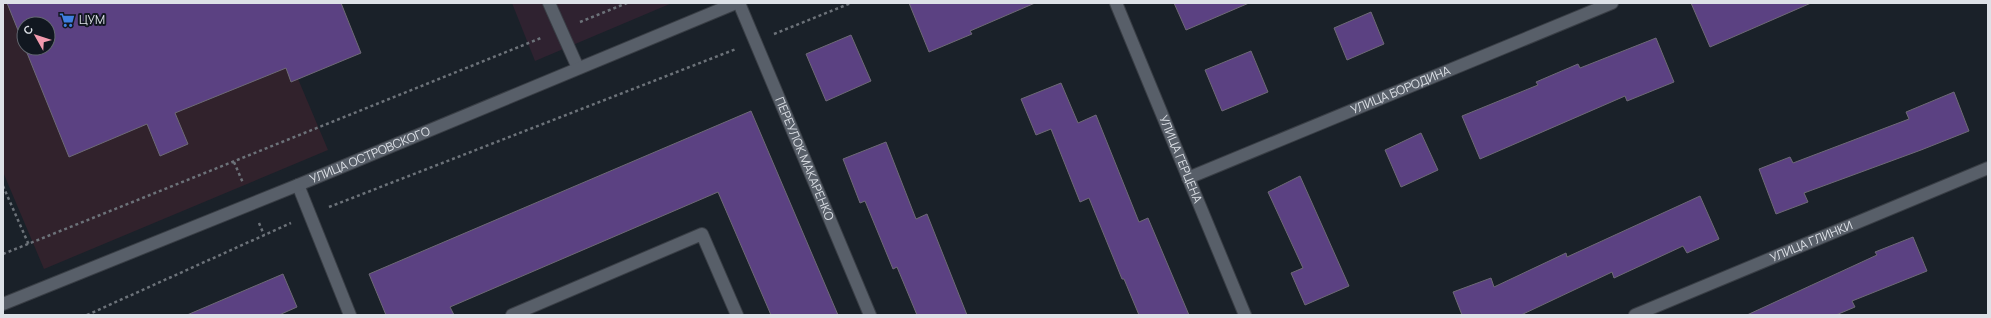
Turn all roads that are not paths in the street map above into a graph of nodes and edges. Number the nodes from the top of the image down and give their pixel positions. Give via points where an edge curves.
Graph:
1 (549, 3) edge
2 (737, 3) edge
3 (1116, 3) edge
4 (1612, 3) edge
5 (578, 68) junction
6 (1988, 168) edge
7 (1188, 178) junction
8 (298, 185) junction
9 (3, 304) edge
10 (350, 315) edge
11 (512, 315) edge
12 (736, 315) edge
13 (870, 315) edge
14 (1245, 315) edge
15 (1635, 315) edge

1 - 5 street
2 - 5 street, УЛИЦА ОСТРОВСКОГО
2 - 13 street, ПЕРЕУЛОК МАКАРЕНКО
3 - 7 street, УЛИЦА ГЕРЦЕНА
4 - 7 street, УЛИЦА БОРОДИНА
5 - 8 street, УЛИЦА ОСТРОВСКОГО
6 - 15 street, УЛИЦА ГЛИНКИ
7 - 14 street, УЛИЦА ГЕРЦЕНА
8 - 9 street, УЛИЦА ОСТРОВСКОГО
8 - 10 street
11 - 12 street via 702,234

